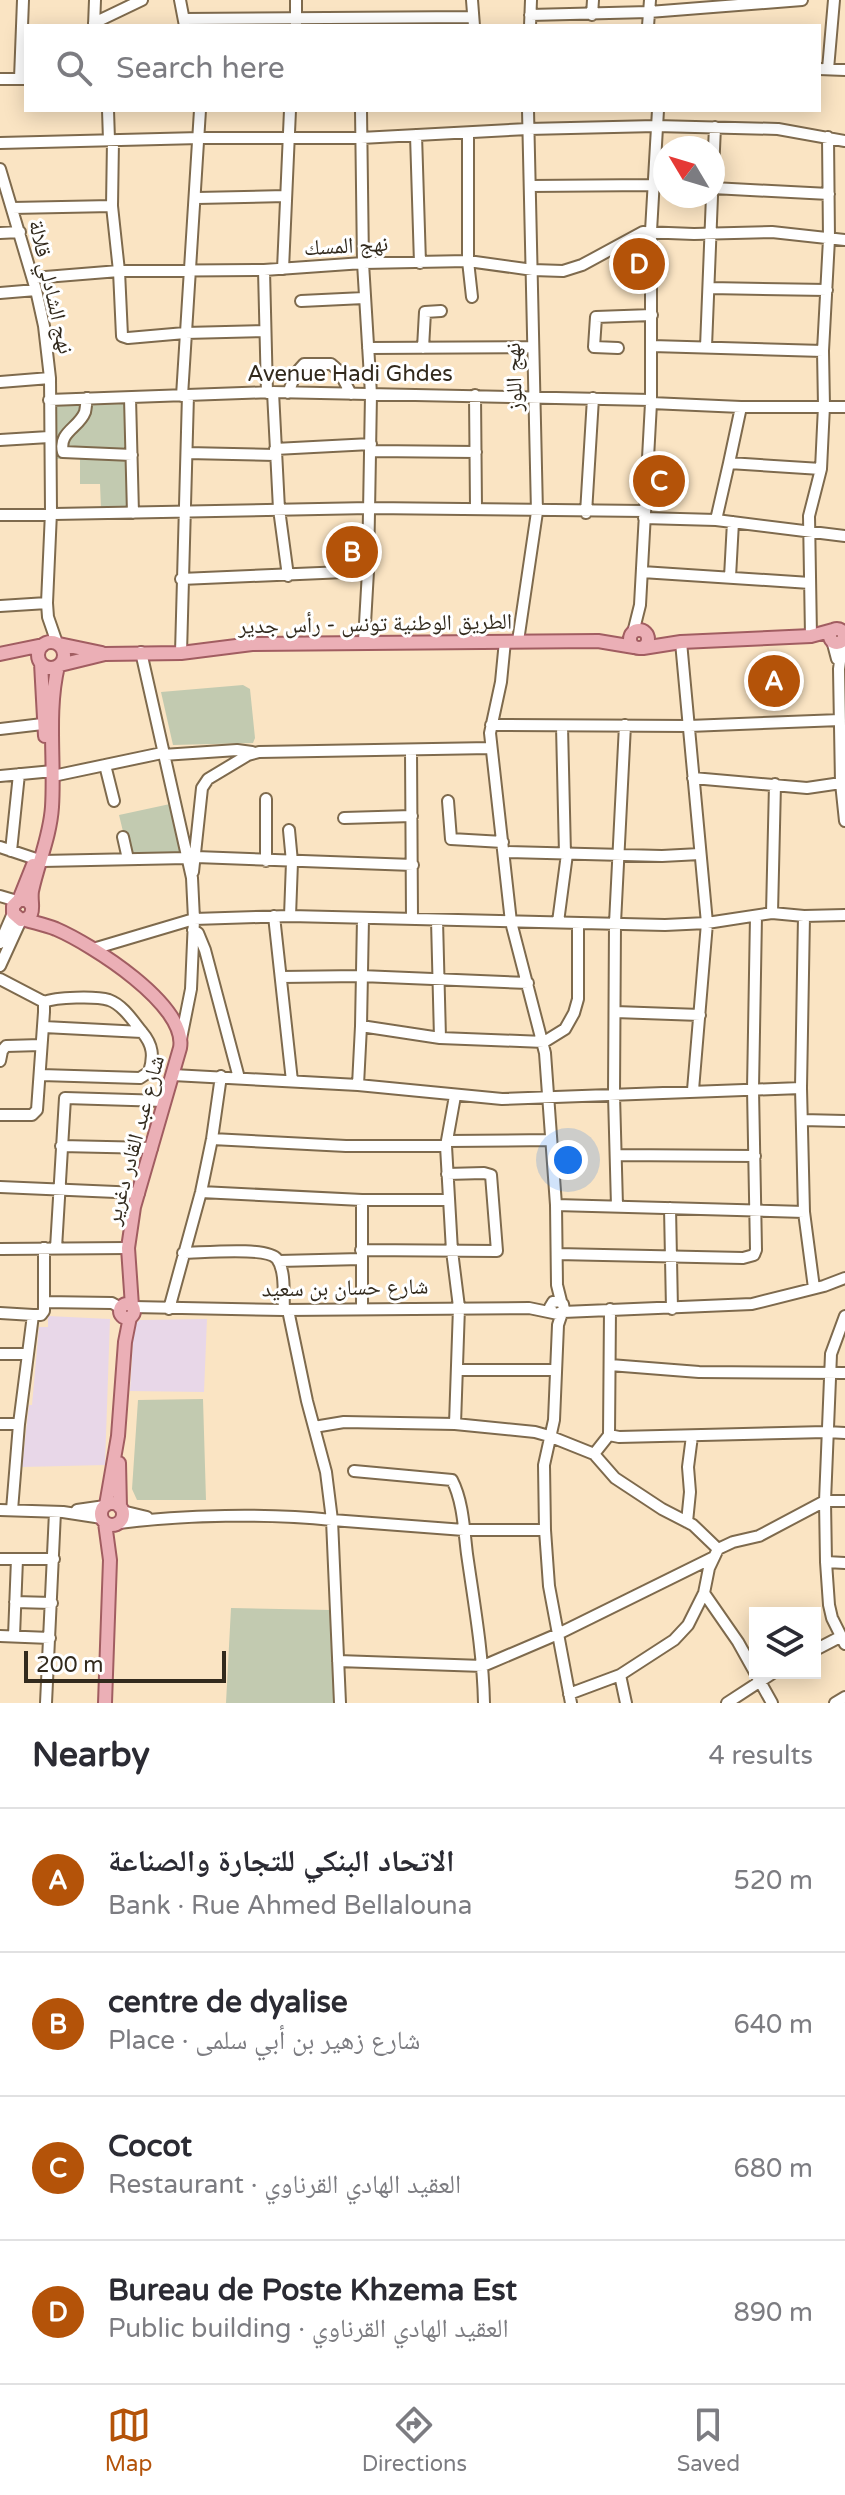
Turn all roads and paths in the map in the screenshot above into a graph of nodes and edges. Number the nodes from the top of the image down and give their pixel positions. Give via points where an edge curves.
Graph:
1 (23, 0) edge
2 (95, 0) edge
3 (142, 0) edge
4 (180, 0) edge
5 (296, 0) edge
6 (472, 0) edge
7 (531, 0) edge
8 (593, 0) edge
9 (650, 0) edge
10 (802, 0) edge
11 (834, 0) edge
12 (705, 4) edge
13 (649, 12) junction
14 (592, 15) junction
15 (530, 20) edge
16 (474, 21) edge
17 (184, 22) edge
18 (296, 22) edge
19 (94, 24) edge
20 (648, 24) edge
21 (824, 69) edge
22 (845, 70) edge
23 (23, 78) edge
24 (2, 80) edge
25 (108, 112) edge
26 (200, 112) edge
27 (290, 112) edge
28 (361, 112) edge
29 (528, 112) edge
30 (658, 112) edge
31 (656, 126) junction
32 (715, 127) junction
33 (528, 129) junction
34 (468, 133) junction
35 (416, 135) junction
36 (655, 136) edge
37 (715, 136) edge
38 (828, 137) junction
39 (200, 138) junction
40 (290, 138) junction
41 (361, 138) junction
42 (111, 140) junction
43 (845, 141) edge
44 (0, 143) edge
45 (1, 175) edge
46 (653, 185) joint
47 (530, 186) junction
48 (725, 189) edge
49 (829, 194) junction
50 (286, 196) junction
51 (197, 198) junction
52 (112, 206) junction
53 (12, 208) junction
54 (711, 208) edge
55 (651, 231) junction
56 (20, 232) junction
57 (0, 233) edge
58 (709, 233) junction
59 (829, 239) junction
60 (845, 240) edge
61 (468, 261) junction
62 (363, 263) junction
63 (420, 263) junction
64 (283, 269) junction
65 (264, 270) junction
66 (533, 270) junction
67 (119, 271) junction
68 (191, 271) junction
69 (33, 278) junction
70 (709, 288) junction
71 (36, 290) junction
72 (827, 290) junction
73 (0, 293) edge
74 (472, 297) dead end
75 (364, 298) junction
76 (301, 301) dead end
77 (441, 311) dead end
78 (652, 315) junction
79 (265, 331) junction
80 (185, 333) junction
81 (652, 346) junction
82 (533, 347) junction
83 (706, 347) junction
84 (368, 348) junction
85 (423, 348) junction
86 (618, 348) dead end
87 (823, 351) junction
88 (50, 378) junction
89 (0, 382) edge
90 (270, 393) junction
91 (288, 393) junction
92 (351, 394) junction
93 (371, 394) junction
94 (185, 395) junction
95 (475, 395) junction
96 (535, 396) junction
97 (87, 398) junction
98 (130, 398) junction
99 (593, 398) junction
100 (49, 400) junction
101 (651, 402) junction
102 (824, 406) junction
103 (741, 407) junction
104 (845, 407) edge
105 (49, 437) junction
106 (0, 440) edge
107 (371, 447) junction
108 (275, 452) junction
109 (476, 452) junction
110 (187, 453) junction
111 (132, 455) junction
112 (729, 463) junction
113 (821, 469) junction
114 (370, 508) junction
115 (476, 508) junction
116 (279, 509) junction
117 (51, 512) junction
118 (185, 512) junction
119 (537, 512) junction
120 (133, 513) junction
121 (586, 513) junction
122 (0, 515) edge
123 (644, 515) junction
124 (716, 520) junction
125 (733, 522) junction
126 (809, 532) junction
127 (845, 536) edge
128 (368, 571) junction
129 (642, 572) junction
130 (288, 576) junction
131 (730, 577) junction
132 (181, 579) junction
133 (810, 583) junction
134 (47, 603) junction
135 (0, 606) edge
136 (811, 636) junction
137 (840, 636) edge
138 (638, 638) junction
139 (364, 641) junction
140 (512, 641) junction
141 (681, 642) junction
142 (51, 644) junction
143 (141, 652) junction
144 (4, 653) edge
145 (181, 653) junction
146 (105, 654) junction
147 (40, 662) junction
148 (59, 665) junction
149 (49, 723) junction
150 (491, 725) junction
151 (625, 725) junction
152 (842, 725) edge
153 (562, 726) junction
154 (689, 726) junction
155 (0, 729) edge
156 (491, 748) junction
157 (411, 750) junction
158 (255, 753) junction
159 (162, 754) junction
160 (105, 765) junction
161 (51, 773) junction
162 (19, 774) junction
163 (0, 776) edge
164 (693, 778) junction
165 (841, 783) junction
166 (775, 784) junction
167 (266, 799) dead end
168 (114, 801) dead end
169 (448, 801) dead end
170 (412, 816) junction
171 (344, 818) dead end
172 (845, 821) edge
173 (289, 830) dead end
174 (123, 837) dead end
175 (503, 847) junction
176 (5, 849) edge
177 (566, 854) junction
178 (700, 854) junction
179 (620, 856) junction
180 (191, 858) junction
181 (128, 859) junction
182 (39, 860) junction
183 (266, 861) junction
184 (292, 862) junction
185 (413, 865) junction
186 (0, 898) edge
187 (22, 910) junction
188 (772, 913) junction
189 (845, 915) edge
190 (274, 916) junction
191 (290, 916) junction
192 (756, 916) junction
193 (804, 916) junction
194 (363, 918) junction
195 (412, 918) junction
196 (437, 920) junction
197 (511, 922) junction
198 (558, 922) junction
199 (578, 923) junction
200 (615, 923) junction
201 (707, 923) junction
202 (194, 925) junction
203 (0, 943) edge
204 (93, 949) junction
205 (0, 966) edge
206 (361, 976) junction
207 (281, 977) junction
208 (0, 979) edge
209 (440, 980) junction
210 (528, 983) junction
211 (44, 1002) junction
212 (615, 1012) junction
213 (700, 1015) junction
214 (361, 1026) junction
215 (44, 1027) junction
216 (142, 1032) junction
217 (440, 1038) junction
218 (181, 1041) junction
219 (544, 1042) junction
220 (41, 1045) junction
221 (0, 1061) edge
222 (41, 1075) junction
223 (173, 1075) junction
224 (221, 1076) junction
225 (239, 1078) junction
226 (292, 1081) junction
227 (358, 1085) junction
228 (801, 1088) junction
229 (753, 1089) junction
230 (693, 1090) junction
231 (614, 1095) junction
232 (455, 1096) junction
233 (549, 1098) junction
234 (165, 1101) junction
235 (0, 1115) edge
236 (802, 1120) junction
237 (845, 1121) edge
238 (212, 1139) junction
239 (551, 1140) junction
240 (446, 1144) junction
241 (61, 1146) junction
242 (152, 1148) junction
243 (616, 1155) junction
244 (755, 1156) junction
245 (447, 1174) junction
246 (0, 1187) edge
247 (59, 1190) junction
248 (201, 1192) junction
249 (139, 1193) junction
250 (362, 1200) junction
251 (449, 1200) junction
252 (556, 1205) junction
253 (617, 1206) junction
254 (670, 1208) junction
255 (755, 1211) junction
256 (804, 1212) junction
257 (44, 1248) junction
258 (56, 1248) junction
259 (128, 1248) junction
260 (0, 1249) edge
261 (452, 1251) junction
262 (183, 1253) junction
263 (361, 1254) junction
264 (557, 1254) junction
265 (671, 1255) junction
266 (279, 1261) junction
267 (845, 1278) edge
268 (819, 1287) junction
269 (845, 1287) edge
270 (44, 1302) junction
271 (459, 1307) junction
272 (557, 1308) junction
273 (165, 1309) junction
274 (362, 1309) junction
275 (610, 1309) junction
276 (672, 1309) junction
277 (286, 1310) junction
278 (127, 1311) junction
279 (0, 1313) edge
280 (33, 1315) junction
281 (845, 1316) edge
282 (0, 1354) edge
283 (27, 1354) junction
284 (610, 1365) junction
285 (457, 1370) junction
286 (556, 1370) junction
287 (830, 1373) junction
288 (845, 1373) edge
289 (0, 1424) edge
290 (19, 1424) junction
291 (455, 1424) junction
292 (314, 1427) junction
293 (826, 1432) junction
294 (845, 1433) edge
295 (549, 1436) junction
296 (614, 1436) junction
297 (692, 1436) junction
298 (594, 1454) junction
299 (354, 1471) dead end
300 (825, 1501) junction
301 (845, 1501) edge
302 (0, 1510) edge
303 (12, 1510) junction
304 (59, 1512) junction
305 (112, 1515) junction
306 (332, 1520) junction
307 (687, 1522) junction
308 (464, 1530) junction
309 (545, 1530) junction
310 (716, 1553) junction
311 (0, 1559) edge
312 (17, 1559) junction
313 (54, 1559) junction
314 (826, 1562) junction
315 (845, 1563) edge
316 (704, 1593) junction
317 (15, 1602) junction
318 (52, 1603) junction
319 (558, 1634) junction
320 (842, 1634) edge
321 (0, 1636) edge
322 (14, 1636) junction
323 (50, 1638) junction
324 (821, 1646) edge
325 (338, 1661) junction
326 (483, 1666) junction
327 (620, 1675) junction
328 (764, 1679) edge
329 (759, 1682) junction
330 (845, 1697) edge
331 (570, 1699) edge
332 (46, 1703) edge
333 (105, 1703) edge
334 (340, 1703) edge
335 (484, 1703) edge
336 (626, 1703) edge
337 (727, 1703) edge
338 (772, 1703) edge
339 (835, 1703) edge

1 - 23 street
2 - 19 street
3 - 19 street
4 - 17 street
5 - 18 street
6 - 16 street
7 - 15 street
8 - 14 street
9 - 13 street
10 - 12 street
11 - 21 street
12 - 13 street
13 - 14 street
13 - 20 street
14 - 15 street
16 - 18 street
17 - 18 street
21 - 22 street
23 - 24 street
25 - 42 street
26 - 39 street
27 - 40 street
28 - 41 street
29 - 33 street, نهج اللوز
30 - 31 street
31 - 32 street
31 - 33 street
31 - 36 street
32 - 37 street
32 - 38 street
33 - 34 street
33 - 47 street, نهج اللوز
34 - 35 street
34 - 61 street
35 - 41 street
35 - 63 street
38 - 43 street
38 - 49 street
39 - 40 street
39 - 42 street
39 - 51 street
40 - 41 street
40 - 50 street
41 - 62 street
42 - 44 street
42 - 52 street
45 - 53 street, نهج الشادلي قلالة
46 - 47 street
46 - 55 street
47 - 66 street, نهج اللوز
48 - 49 street
49 - 59 street
50 - 51 street
50 - 64 street
51 - 68 street
52 - 53 street
52 - 67 street
53 - 56 street, نهج الشادلي قلالة
54 - 58 street
55 - 58 street
55 - 66 street, نهج المسك via 582,265 563,271
55 - 78 street
56 - 57 street
56 - 69 street, نهج الشادلي قلالة
58 - 59 street via 772,232
58 - 70 street
59 - 60 street
59 - 72 street
61 - 63 street, نهج المسك
61 - 66 street, نهج المسك
61 - 74 street
62 - 63 street, نهج المسك
62 - 64 street, نهج المسك
62 - 75 street
64 - 65 street, نهج المسك
65 - 68 street, نهج المسك
65 - 79 street
66 - 82 street, نهج اللوز
67 - 68 street, نهج المسك
67 - 69 street, نهج المسك
67 - 80 street via 122,336
68 - 80 street
69 - 71 street, نهج الشادلي قلالة
70 - 72 street
70 - 83 street
71 - 73 street
71 - 88 street, نهج الشادلي قلالة
72 - 87 street
75 - 76 street
75 - 84 street
77 - 85 street via 425,312
78 - 81 street
78 - 86 street via 596,317 594,347
79 - 80 street
79 - 90 street
80 - 94 street
81 - 83 street
81 - 101 street
82 - 85 street
82 - 96 street, نهج اللوز
83 - 87 street
84 - 85 street
84 - 93 street
87 - 102 street
88 - 89 street
88 - 100 street, نهج الشادلي قلالة
90 - 91 street, Avenue Hadi Ghdes
90 - 94 street, Avenue Hadi Ghdes
90 - 108 street
91 - 92 street, Avenue Hadi Ghdes
91 - 92 street via 304,364 331,364
92 - 93 street, Avenue Hadi Ghdes
93 - 95 street, Avenue Hadi Ghdes
93 - 107 street
94 - 98 street, Avenue Hadi Ghdes
94 - 110 street
95 - 96 street, Avenue Hadi Ghdes
95 - 109 street
96 - 99 street, Avenue Hadi Ghdes
96 - 119 street, نهج اللوز
97 - 98 street, Avenue Hadi Ghdes
97 - 100 street, Avenue Hadi Ghdes
97 - 111 street via 84,414 64,438 63,452
98 - 111 street
99 - 101 street, Avenue Hadi Ghdes
99 - 121 street
100 - 105 street, نهج الشادلي قلالة
101 - 103 street, Avenue Hadi Ghdes
101 - 123 street
102 - 103 street, Avenue Hadi Ghdes
102 - 104 street, Avenue Hadi Ghdes
102 - 113 street
103 - 112 street
105 - 106 street
105 - 117 street, نهج الشادلي قلالة
107 - 108 street
107 - 109 street
107 - 114 street
108 - 110 street
108 - 116 street
109 - 115 street
110 - 118 street
111 - 120 street
112 - 113 street
112 - 124 street
113 - 126 street
114 - 115 street
114 - 116 street
114 - 128 street
115 - 119 street
116 - 118 street
116 - 130 street
117 - 120 street
117 - 122 street
117 - 134 street, نهج الشادلي قلالة
118 - 120 street
118 - 132 street
119 - 121 street
119 - 140 street, نهج اللوز
121 - 123 street
123 - 124 street
123 - 129 street
124 - 125 street
125 - 126 street
125 - 131 street
126 - 127 street
126 - 133 street
128 - 130 street
128 - 139 street
129 - 131 street
129 - 138 street
130 - 132 street
131 - 133 street
132 - 145 street
133 - 136 street
134 - 135 street
134 - 142 street, نهج الشادلي قلالة
136 - 137 main road, الطريق الوطنية تونس - رأس جدير
136 - 141 main road, الطريق الوطنية تونس - رأس جدير
137 - 152 street
138 - 140 main road, الطريق الوطنية تونس - رأس جدير
138 - 141 main road, الطريق الوطنية تونس - رأس جدير
139 - 140 main road, الطريق الوطنية تونس - رأس جدير
139 - 145 main road, الطريق الوطنية تونس - رأس جدير via 252,644
140 - 150 street, نهج اللوز
141 - 154 street
142 - 144 main road, الطريق الوطنية تونس - رأس جدير
142 - 146 main road, الطريق الوطنية تونس - رأس جدير
142 - 147 main road via 38,652
142 - 148 main road via 65,653
143 - 145 main road, الطريق الوطنية تونس - رأس جدير
143 - 146 main road, الطريق الوطنية تونس - رأس جدير
143 - 159 street
144 - 147 main road, الطريق الوطنية تونس - رأس جدير
146 - 148 main road, الطريق الوطنية تونس - رأس جدير
147 - 148 main road via 49,668
147 - 149 main road
148 - 149 main road
149 - 155 street
149 - 161 main road
150 - 153 street
150 - 156 street, نهج اللوز
151 - 153 street
151 - 154 street
151 - 179 street
152 - 154 street
152 - 165 street
153 - 177 street
154 - 164 street
156 - 157 street
156 - 175 street, نهج اللوز
157 - 158 street
157 - 170 street
158 - 159 street
158 - 180 street via 208,779 202,788
159 - 160 street
159 - 180 street
160 - 161 street
160 - 168 street
161 - 162 street
161 - 182 main road via 51,816
162 - 163 street
162 - 176 street
164 - 166 street
164 - 178 street
165 - 166 street via 807,788
165 - 172 street
166 - 188 street
167 - 183 street
169 - 175 street via 451,839
170 - 171 street
170 - 185 street
173 - 184 street
174 - 181 street
175 - 177 street
175 - 197 street, نهج اللوز
176 - 182 street
177 - 179 street
177 - 198 street
178 - 179 street
178 - 201 street
179 - 200 street
180 - 181 street
180 - 183 street
180 - 202 street
181 - 182 street
182 - 187 main road
183 - 184 street
184 - 185 street
184 - 191 street
185 - 195 street
186 - 187 street
187 - 203 street
187 - 204 main road, شارع عبد القادر دغرير
187 - 205 street
188 - 192 street
188 - 193 street
189 - 193 street
190 - 191 street
190 - 202 street
190 - 207 street
191 - 194 street
192 - 201 street
192 - 229 street
193 - 228 street
194 - 195 street
194 - 206 street
195 - 196 street
196 - 197 street
196 - 209 street
197 - 198 street
197 - 210 street, نهج اللوز
198 - 199 street
199 - 200 street
199 - 219 street via 574,1013 565,1029
200 - 201 street
200 - 212 street
201 - 213 street
202 - 204 street
202 - 218 street via 191,989
202 - 225 street
204 - 218 main road, شارع عبد القادر دغرير via 162,1006
206 - 207 street
206 - 209 street
206 - 214 street
207 - 226 street
208 - 211 street
209 - 210 street
209 - 217 street
210 - 219 street, نهج اللوز
211 - 215 street
211 - 216 street via 107,999
212 - 213 street
212 - 231 street
213 - 230 street
214 - 217 street
214 - 227 street
215 - 216 street
215 - 220 street
216 - 222 street via 152,1054 149,1072 142,1077
217 - 219 street
218 - 223 main road, شارع عبد القادر دغرير
219 - 233 street, نهج اللوز
220 - 221 street via 6,1046
220 - 222 street
222 - 235 street via 35,1114
223 - 224 street
223 - 234 main road, شارع عبد القادر دغرير
224 - 225 street
224 - 238 street
225 - 226 street
226 - 227 street
227 - 232 street
228 - 229 street
228 - 236 street
229 - 230 street
229 - 244 street
230 - 231 street
231 - 233 street
231 - 243 street
232 - 233 street
232 - 240 street
233 - 239 street, نهج اللوز
234 - 241 street via 68,1097 63,1103
234 - 242 main road, شارع عبد القادر دغرير
236 - 237 street
236 - 256 street
238 - 240 street via 346,1146
238 - 248 street
239 - 240 street
239 - 252 street, نهج اللوز
240 - 245 street
241 - 242 street
241 - 247 street
242 - 249 main road, شارع عبد القادر دغرير
243 - 244 street
243 - 253 street
244 - 255 street
245 - 251 street
245 - 261 street via 491,1175 499,1249
246 - 247 street
247 - 249 street
247 - 258 street
248 - 250 street
248 - 262 street
249 - 259 main road, شارع عبد القادر دغرير
250 - 251 street
250 - 263 street
251 - 261 street
252 - 253 street
252 - 264 street, نهج اللوز
253 - 254 street
254 - 255 street
254 - 265 street
255 - 256 street
255 - 265 street via 753,1257
256 - 268 street
257 - 258 street
257 - 260 street
257 - 270 street
258 - 259 street
259 - 278 main road, شارع عبد القادر دغرير
261 - 263 street
261 - 271 street
262 - 266 street via 265,1253
262 - 273 street
263 - 266 street
263 - 274 street
264 - 265 street
264 - 272 street, نهج اللوز
265 - 276 street
266 - 277 street
267 - 268 street, شارع حسان بن سعيد
268 - 269 street, شارع حسان بن سعيد
268 - 276 street, شارع حسان بن سعيد via 752,1304
270 - 278 street, شارع حسان بن سعيد via 112,1303
270 - 280 street via 42,1314
271 - 272 street, شارع حسان بن سعيد
271 - 274 street, شارع حسان بن سعيد
271 - 285 street
272 - 275 street, شارع حسان بن سعيد
272 - 286 street, نهج اللوز
273 - 277 street, شارع حسان بن سعيد
273 - 278 street, شارع حسان بن سعيد
274 - 277 street, شارع حسان بن سعيد
275 - 276 street, شارع حسان بن سعيد
275 - 284 street
277 - 292 street
278 - 305 main road, شارع عبد القادر دغرير
279 - 280 street
280 - 283 street
281 - 287 street via 834,1342
282 - 283 street
283 - 290 street
284 - 287 street
284 - 296 street
285 - 286 street
285 - 291 street
286 - 295 street
287 - 288 street
287 - 293 street
289 - 290 street
290 - 303 street
291 - 292 street via 344,1422
291 - 295 street
292 - 306 street
293 - 294 street
293 - 297 street
293 - 300 street
295 - 298 street
295 - 309 street
296 - 297 street
296 - 298 street
297 - 307 street
298 - 307 street via 615,1478
299 - 308 street via 452,1480
300 - 301 street
300 - 310 street
300 - 314 street
302 - 303 street
303 - 304 street
304 - 305 street
304 - 313 street
305 - 306 street
305 - 333 main road, شارع عبد القادر دغرير
306 - 308 street
306 - 325 street
307 - 310 street
308 - 309 street
308 - 326 street
309 - 319 street
310 - 316 street
310 - 319 street
311 - 312 street
312 - 313 street
312 - 317 street
313 - 318 street
314 - 315 street
314 - 320 street via 832,1618
316 - 327 street via 674,1640
316 - 329 street
317 - 318 street
317 - 322 street
318 - 323 street
319 - 326 street
319 - 331 street
320 - 324 street
321 - 322 street
322 - 323 street
323 - 332 street
325 - 326 street
325 - 334 street
326 - 335 street
327 - 331 street
327 - 336 street
328 - 329 street
329 - 337 street
329 - 338 street
330 - 339 street

